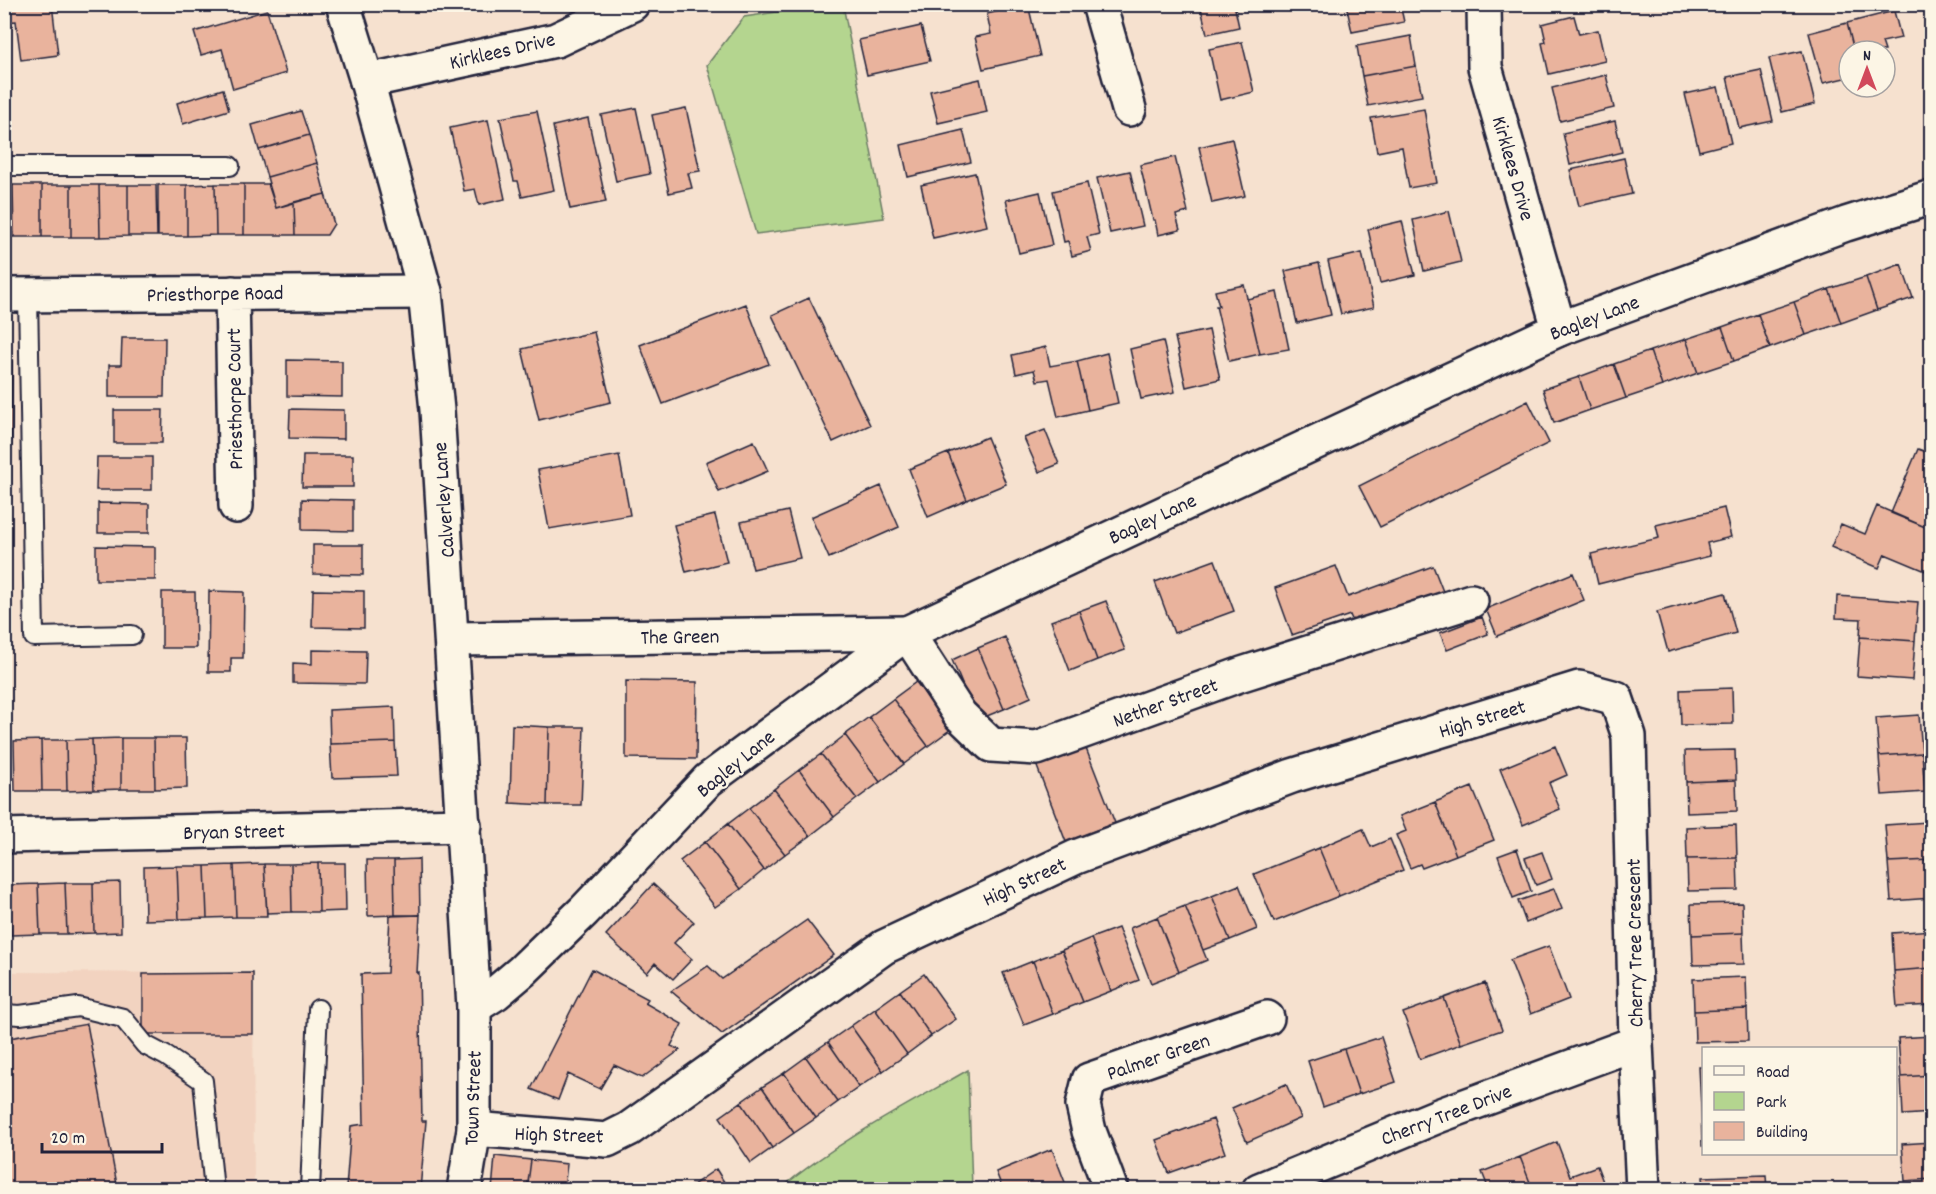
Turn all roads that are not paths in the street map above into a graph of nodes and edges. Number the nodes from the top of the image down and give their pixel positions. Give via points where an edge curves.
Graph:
1 (343, 4) edge
2 (632, 4) edge
3 (1099, 4) edge
4 (1484, 4) edge
5 (367, 81) junction
6 (1129, 109) dead end
7 (4, 166) edge
8 (230, 166) dead end
9 (1932, 197) edge
10 (425, 292) junction
11 (232, 293) junction
12 (16, 295) edge
13 (1559, 328) junction
14 (236, 506) dead end
15 (1471, 601) dead end
16 (908, 633) junction
17 (132, 635) dead end
18 (452, 639) junction
19 (1616, 698) joint
20 (464, 825) junction
21 (4, 836) edge
22 (474, 1007) junction
23 (318, 1010) dead end
24 (4, 1014) edge
25 (1268, 1018) dead end
26 (1636, 1043) junction
27 (474, 1129) junction
28 (214, 1190) edge
29 (310, 1190) edge
30 (464, 1190) edge
31 (1111, 1190) edge
32 (1258, 1190) edge
33 (1643, 1190) edge

1 - 5 street, Calverley Lane
2 - 5 street, Kirklees Drive via 556,40
3 - 6 street
4 - 13 street, Kirklees Drive via 1485,67
5 - 10 street, Calverley Lane
7 - 8 lane
9 - 13 street, Bagley Lane via 1846,224
10 - 11 street, Priesthorpe Road
10 - 18 street, Calverley Lane
11 - 12 street, Priesthorpe Road
11 - 14 street, Priesthorpe Court
12 - 17 lane via 34,638
13 - 16 street, Bagley Lane
15 - 16 street, Nether Street via 1242,674 1037,748 991,745 960,715
16 - 18 street, The Green
16 - 22 street, Bagley Lane via 708,780 638,856 522,970
18 - 20 street, Calverley Lane
19 - 26 street, Cherry Tree Crescent via 1629,736
19 - 27 street, High Street via 1579,688 1292,776 1076,857 884,947 629,1129 607,1140
20 - 21 street, Bryan Street
20 - 22 street, Calverley Lane
22 - 27 street, Town Street
23 - 29 lane
24 - 28 lane via 78,1007 123,1018 145,1045 203,1081
25 - 31 street, Palmer Green via 1089,1080 1083,1105
26 - 32 street, Cherry Tree Drive via 1438,1116
26 - 33 street, Cherry Tree Crescent
27 - 30 street, Town Street

